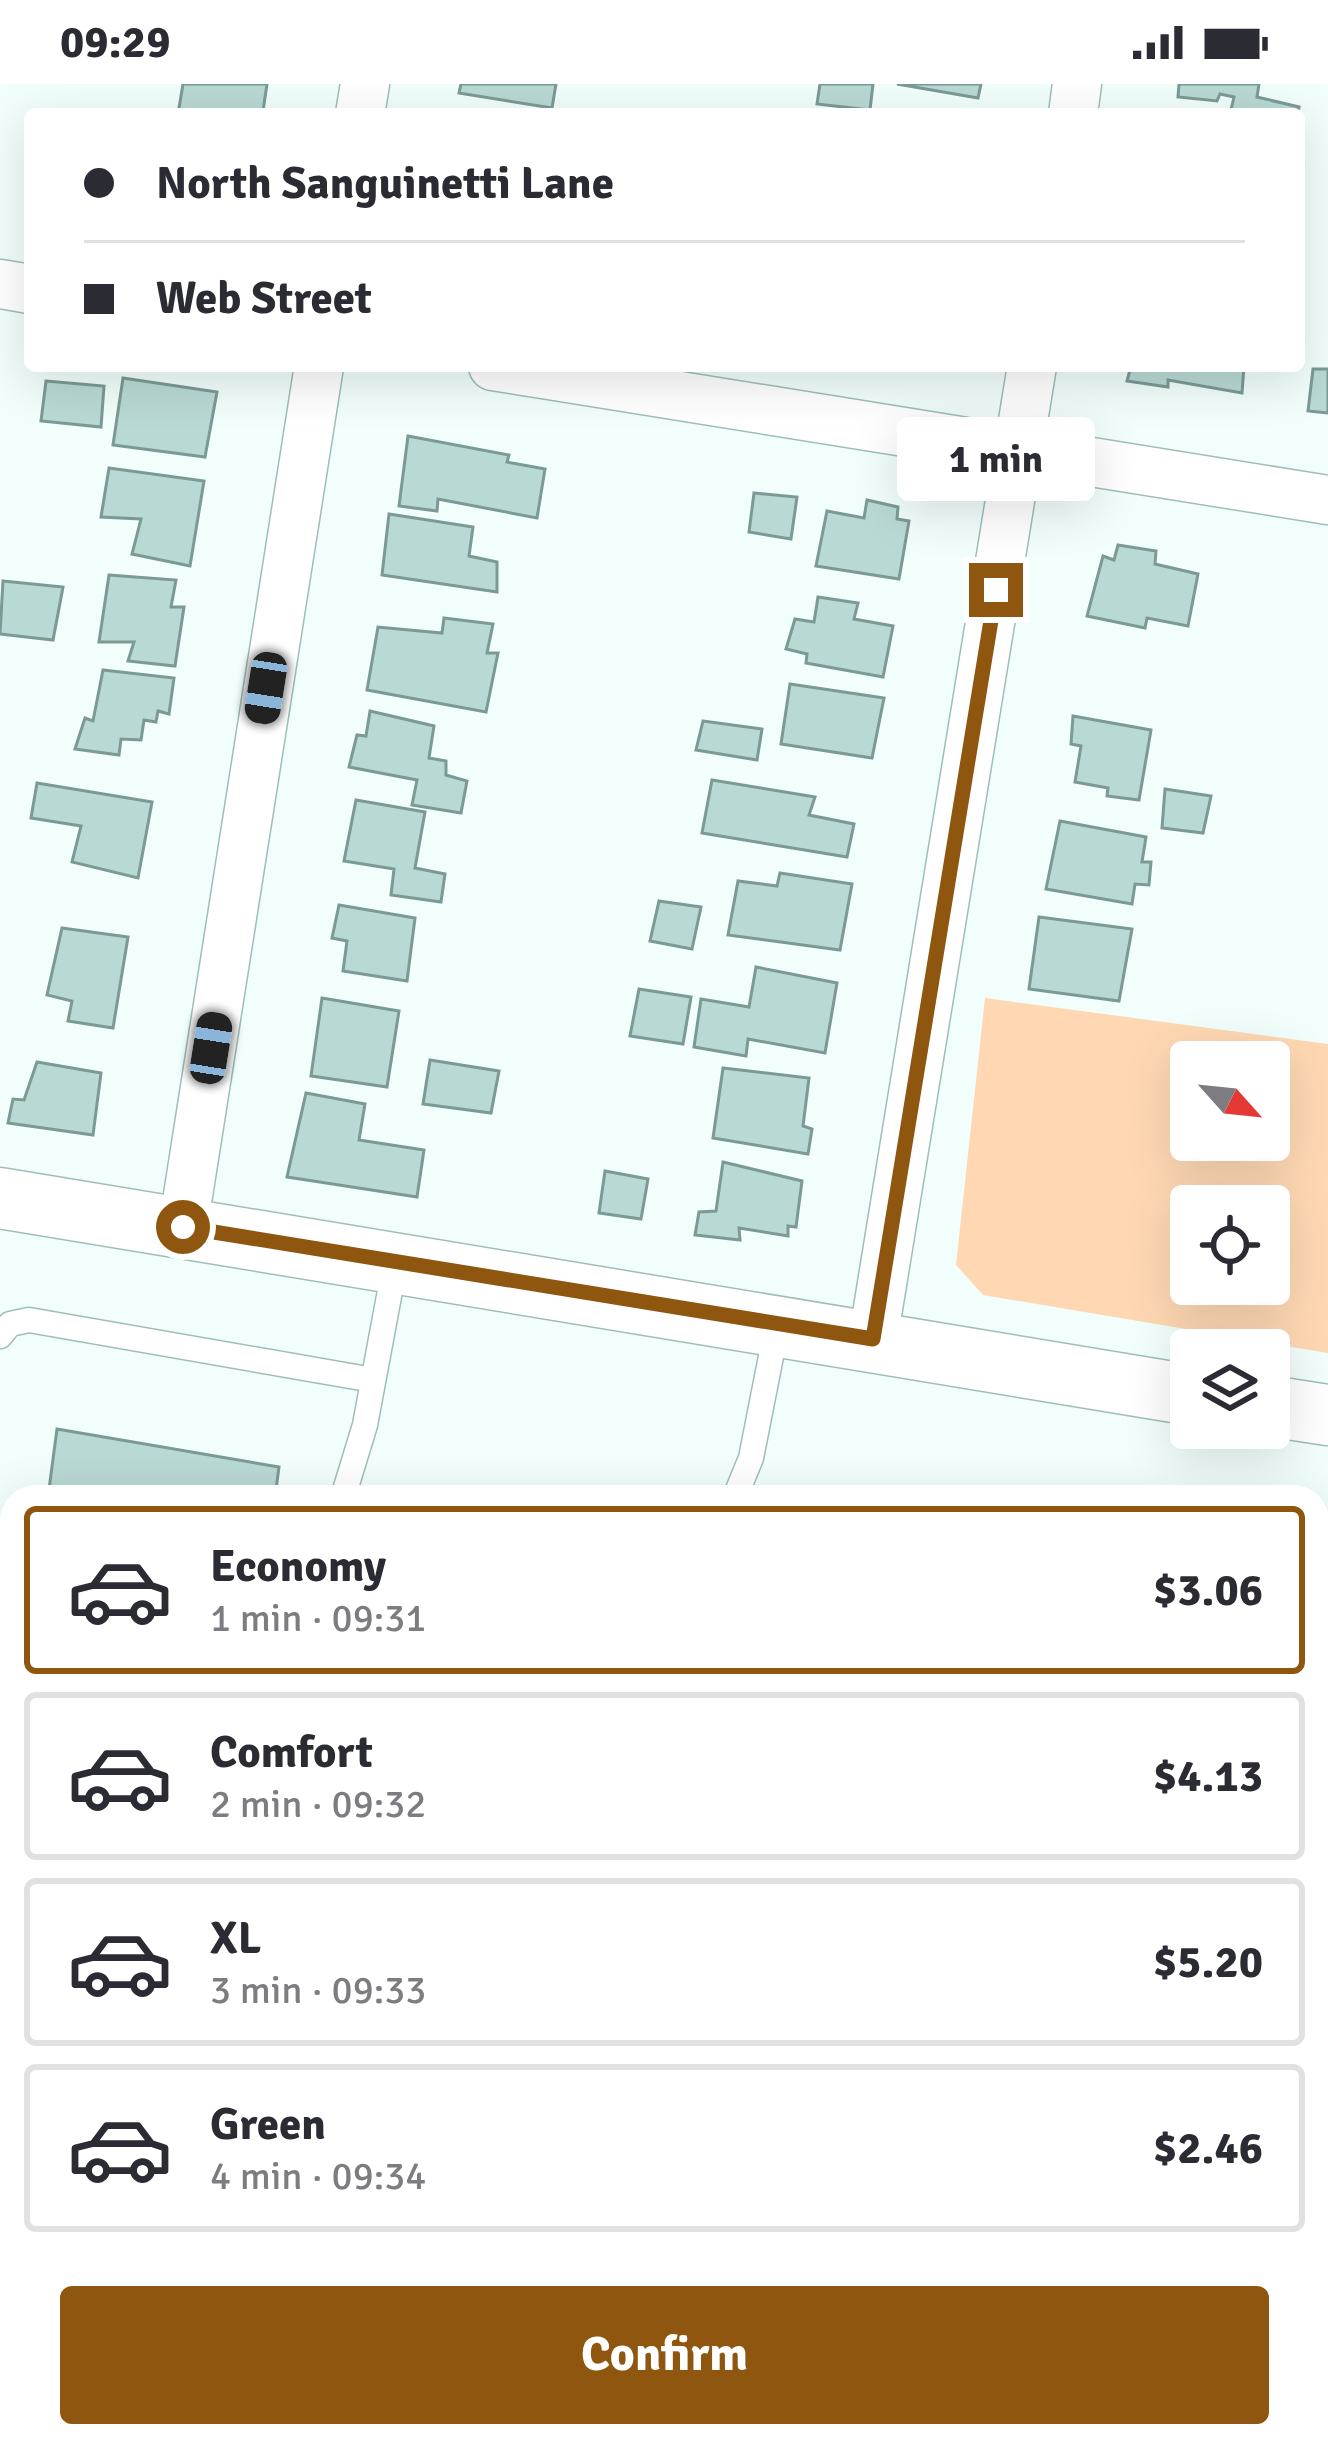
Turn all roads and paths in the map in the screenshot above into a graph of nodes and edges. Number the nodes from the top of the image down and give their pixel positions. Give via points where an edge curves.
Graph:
1 (318, 372) edge
2 (531, 372) edge
3 (1031, 372) edge
4 (1019, 449) junction
5 (1328, 500) edge
6 (0, 1198) edge
7 (183, 1227) junction
8 (396, 1262) junction
9 (777, 1324) junction
10 (0, 1336) edge
11 (873, 1339) junction
12 (373, 1380) junction
13 (1170, 1391) edge
14 (1290, 1409) edge
15 (1328, 1415) edge
16 (346, 1485) edge
17 (740, 1485) edge

1 - 7 street
2 - 4 street
3 - 4 street
4 - 5 street
4 - 11 street
6 - 7 street
7 - 8 street
8 - 9 street
8 - 12 lane
9 - 11 street
9 - 17 lane
10 - 12 lane via 29,1319
11 - 13 street
12 - 16 lane
14 - 15 street

